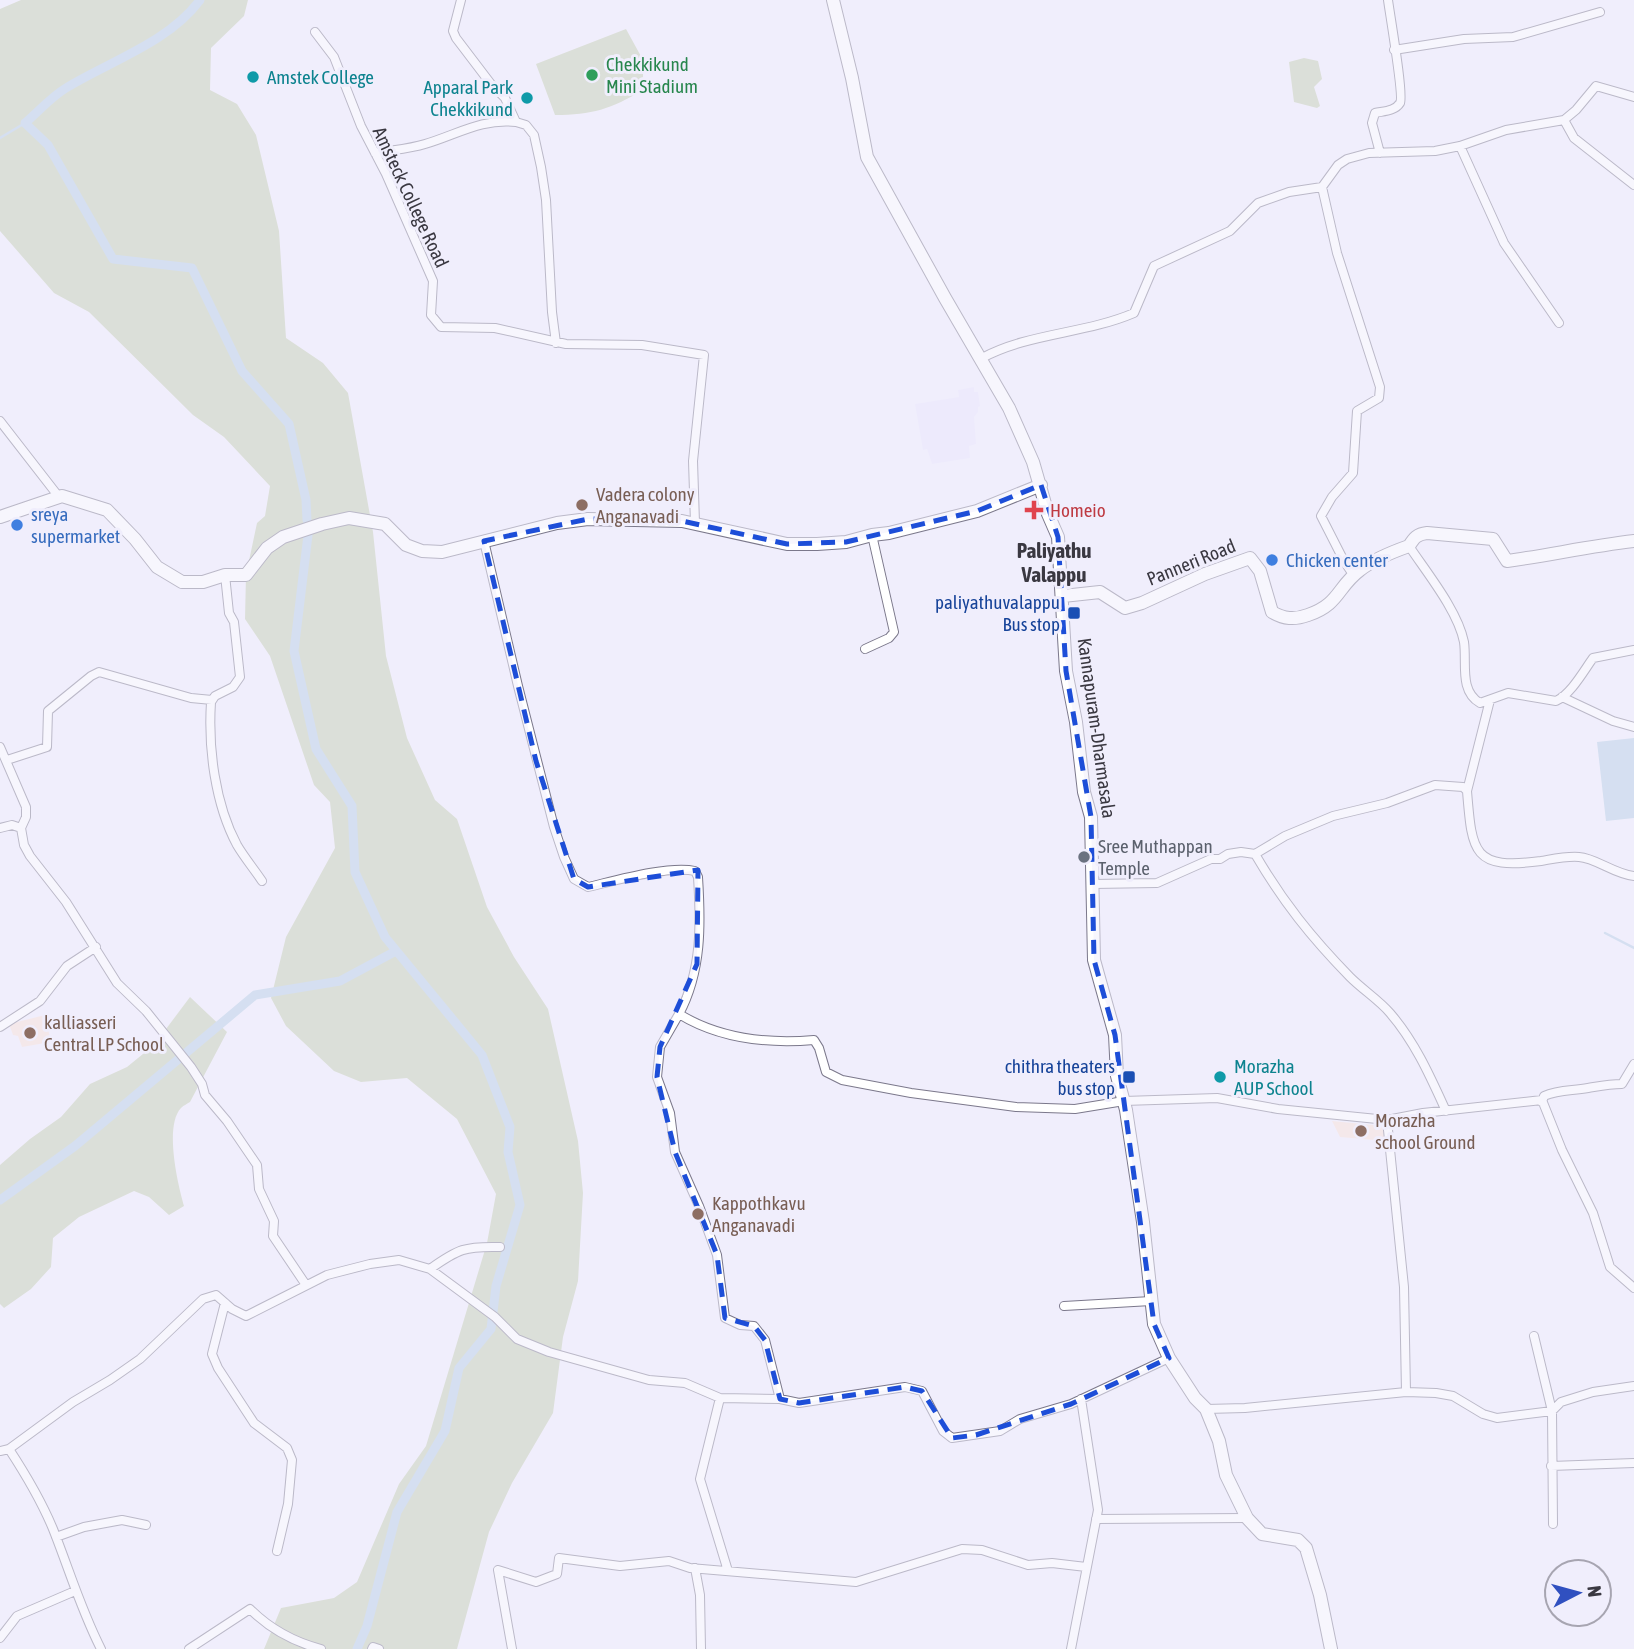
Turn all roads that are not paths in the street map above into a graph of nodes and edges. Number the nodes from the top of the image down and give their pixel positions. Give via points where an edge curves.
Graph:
1 (461, 0) edge
2 (832, 0) edge
3 (1388, 0) edge
4 (1600, 12) dead end
5 (315, 32) dead end
6 (1394, 50) junction
7 (1634, 97) edge
8 (1564, 120) junction
9 (516, 122) junction
10 (1460, 146) junction
11 (375, 153) junction
12 (1380, 153) junction
13 (1634, 184) edge
14 (1322, 187) junction
15 (1559, 323) dead end
16 (555, 343) junction
17 (982, 358) junction
18 (0, 421) edge
19 (1041, 485) junction
20 (60, 497) junction
21 (0, 517) edge
22 (695, 523) junction
23 (872, 535) junction
24 (484, 541) junction
25 (1634, 541) edge
26 (1409, 547) junction
27 (225, 575) junction
28 (1354, 576) junction
29 (1063, 596) junction
30 (865, 649) dead end
31 (1634, 650) edge
32 (1562, 697) junction
33 (1490, 700) junction
34 (212, 701) junction
35 (1634, 727) edge
36 (0, 747) edge
37 (7, 760) junction
38 (1466, 791) junction
39 (0, 828) edge
40 (21, 828) junction
41 (1255, 854) junction
42 (1634, 876) edge
43 (262, 881) dead end
44 (1093, 884) junction
45 (96, 947) junction
46 (678, 1014) junction
47 (0, 1027) edge
48 (1634, 1064) edge
49 (1124, 1101) junction
50 (1542, 1102) junction
51 (1446, 1111) junction
52 (1387, 1120) junction
53 (500, 1247) dead end
54 (430, 1269) junction
55 (306, 1285) junction
56 (1634, 1288) edge
57 (1150, 1301) junction
58 (225, 1303) junction
59 (1064, 1306) dead end
60 (1534, 1336) dead end
61 (1169, 1358) junction
62 (1634, 1386) edge
63 (1406, 1392) junction
64 (720, 1398) junction
65 (780, 1399) junction
66 (1081, 1399) junction
67 (1206, 1409) junction
68 (1552, 1411) junction
69 (4, 1450) edge
70 (1634, 1462) edge
71 (1551, 1466) junction
72 (1247, 1518) junction
73 (1096, 1519) junction
74 (146, 1524) dead end
75 (1553, 1524) dead end
76 (56, 1537) junction
77 (277, 1551) dead end
78 (1086, 1567) junction
79 (695, 1568) junction
80 (728, 1571) junction
81 (75, 1591) junction
82 (0, 1638) edge
83 (101, 1649) edge
84 (189, 1649) edge
85 (321, 1649) edge
86 (372, 1649) edge
87 (379, 1649) edge
88 (512, 1649) edge
89 (701, 1649) edge
90 (1071, 1649) edge
91 (1331, 1649) edge

1 - 9 street via 453,31 472,62 505,98
2 - 17 main road, Kannapuram-Dharmasala via 867,157
3 - 6 street
4 - 6 street via 1513,37 1464,38
5 - 11 street, Amsteck College Road via 334,57
6 - 12 street via 1402,100 1396,108 1375,113 1372,123
7 - 8 street via 1595,86
8 - 10 street via 1506,130
8 - 13 street via 1574,138
9 - 11 street via 496,120 424,145
9 - 16 street via 534,135 541,167
10 - 12 street
10 - 15 street via 1504,243
11 - 16 street, Amsteck College Road via 433,281 430,315 440,327 495,328
12 - 14 street via 1347,159
14 - 17 street via 1258,202 1230,231 1154,266 1134,313 1003,347
14 - 28 street via 1337,253 1380,387 1379,398 1357,411 1353,473 1321,516
16 - 22 street, Amsteck College Road via 642,345 704,355 693,461
17 - 19 main road, Kannapuram-Dharmasala
18 - 20 street
19 - 23 main road via 976,511
19 - 29 main road, Kannapuram-Dharmasala via 1058,537
20 - 21 main road
20 - 27 main road via 107,510 157,567 182,582
22 - 23 main road via 787,544 846,542
22 - 24 main road via 587,519
23 - 30 street via 894,632
24 - 27 main road via 442,552 422,551 406,545 385,524 349,518 283,537 267,548 246,575
24 - 46 street via 547,801 574,879 588,887 680,871 695,872 698,877 697,964
25 - 26 main road, Panneri Road via 1507,561 1493,539 1427,533 1415,537
26 - 28 main road, Panneri Road via 1378,559
26 - 33 street via 1461,630 1467,691 1480,703
27 - 34 street via 240,677
28 - 29 main road, Panneri Road via 1325,609 1300,618 1284,619 1272,612 1260,571 1250,558 1125,608 1100,592
29 - 44 main road, Kannapuram-Dharmasala via 1066,671 1091,817
31 - 32 street via 1593,658
32 - 33 street via 1556,701 1508,693
32 - 35 street
33 - 38 street
34 - 37 street via 99,672 48,711 47,747
34 - 43 street via 212,750 225,815 238,846
36 - 37 street
37 - 40 street via 26,807
38 - 41 street via 1434,785 1333,816
38 - 42 street via 1473,840 1487,860 1519,864 1586,858
39 - 40 street
40 - 45 street via 30,856
41 - 44 street via 1228,853 1157,883
41 - 51 street via 1278,894 1322,949 1389,1012 1424,1063
44 - 49 main road, Kannapuram-Dharmasala via 1094,960 1115,1035 1117,1076
45 - 47 street via 67,966 40,1001
45 - 55 street via 117,983 186,1061 257,1165 259,1189 274,1221 273,1236
46 - 49 street via 723,1033 759,1041 814,1040 826,1072 870,1086 1016,1107 1075,1108
46 - 65 street via 660,1047 657,1077 670,1113 675,1152 717,1255 725,1318 754,1326 765,1340
48 - 50 street via 1622,1084 1556,1090
49 - 52 street via 1217,1098
49 - 57 main road, Kannapuram-Dharmasala
50 - 51 street
50 - 56 street via 1593,1213 1610,1267
51 - 52 street
52 - 63 street via 1404,1287
53 - 54 street via 456,1250
54 - 55 street via 399,1260 327,1275
54 - 64 street via 493,1315 517,1339 649,1380 685,1383
55 - 58 street via 246,1316
57 - 59 street
57 - 61 main road, Kannapuram-Dharmasala
58 - 69 street via 216,1295 203,1299 140,1359
58 - 77 street via 212,1354 254,1423 287,1448 292,1460
60 - 68 street
61 - 66 street
61 - 67 main road, Kannapuram-Dharmasala
62 - 68 street via 1593,1392 1561,1402
63 - 67 street
63 - 68 street via 1453,1396 1497,1418
64 - 65 street
64 - 80 street via 700,1479
65 - 66 street via 799,1403 905,1387 922,1391 943,1432 952,1437 1000,1431 1020,1419
66 - 73 street
67 - 72 main road, Kannapuram-Dharmasala via 1226,1475
68 - 71 street
69 - 76 street via 34,1488
70 - 71 street
71 - 75 street
72 - 73 street
72 - 91 main road via 1262,1534 1297,1540 1306,1548
73 - 78 street
74 - 76 street via 122,1520
76 - 81 street
78 - 80 street via 1028,1565 982,1550 962,1549 856,1582
78 - 90 street
79 - 80 street
79 - 88 street via 669,1561 620,1566 559,1558 557,1574 536,1582 498,1570
79 - 89 street
81 - 82 street via 17,1616
81 - 83 street
84 - 85 street via 250,1609 296,1642
86 - 87 street

